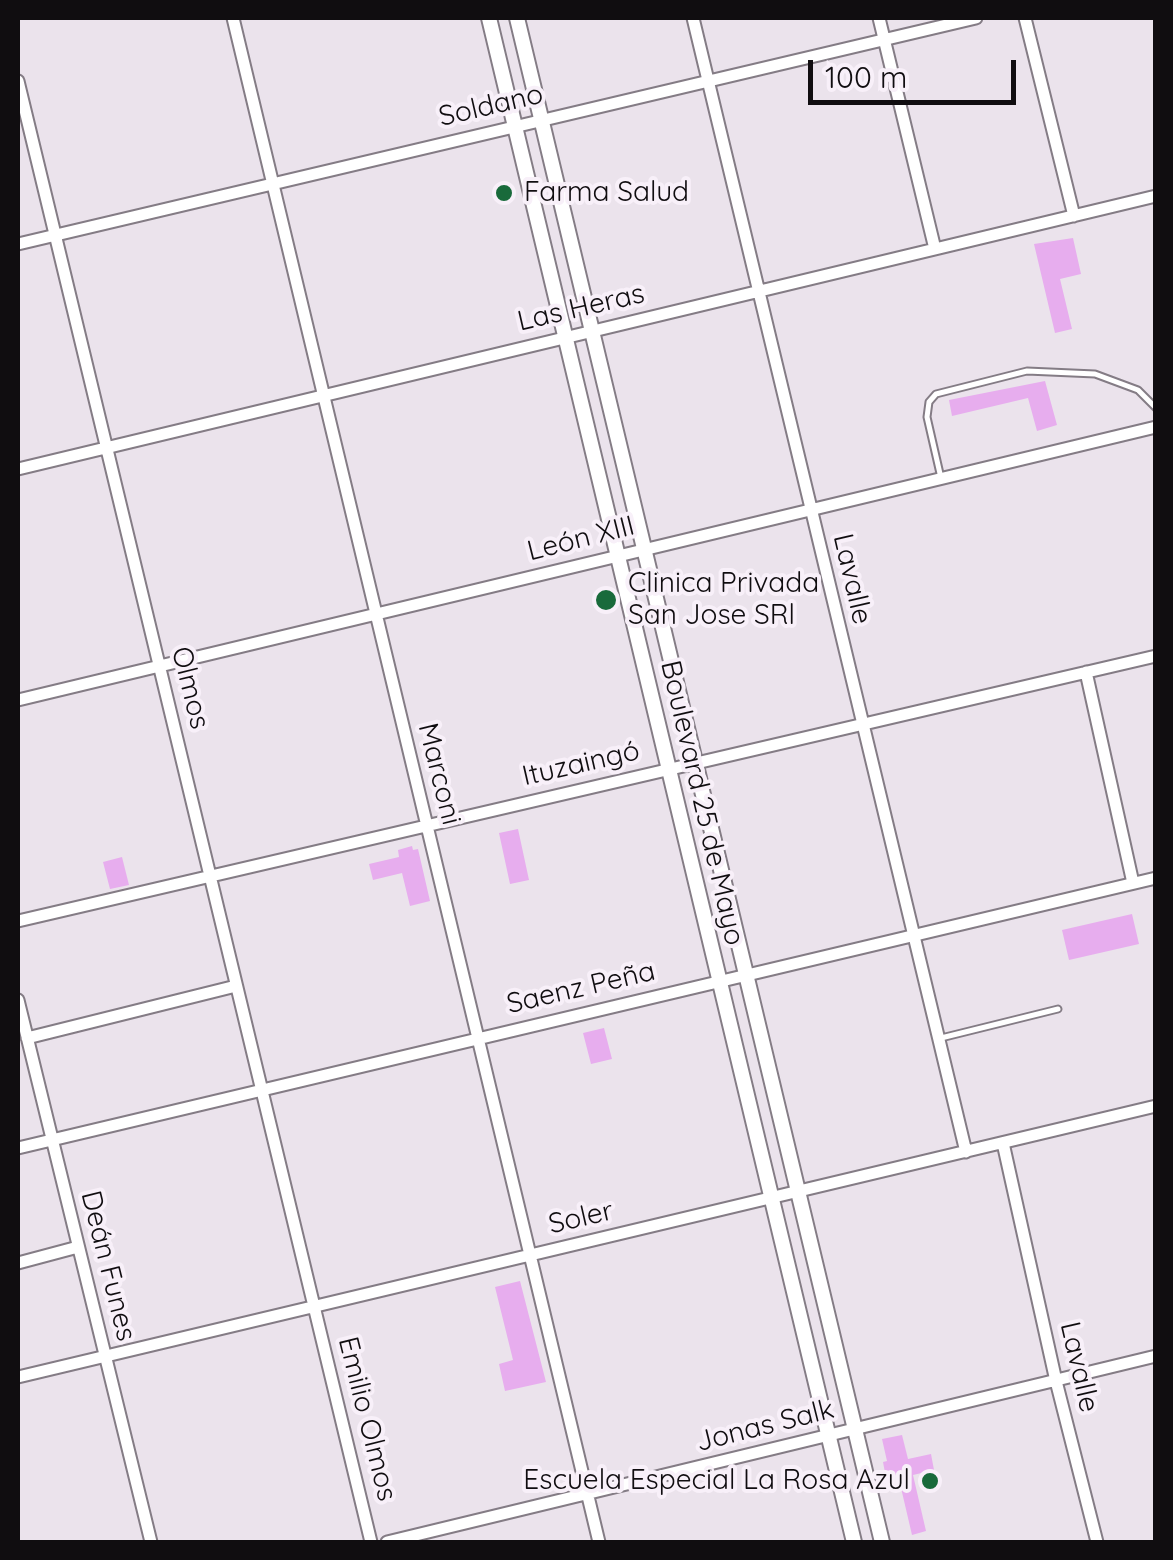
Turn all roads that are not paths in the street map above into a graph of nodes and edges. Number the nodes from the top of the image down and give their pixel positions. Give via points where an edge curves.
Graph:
1 (233, 18) edge
2 (488, 18) edge
3 (518, 18) edge
4 (693, 18) edge
5 (880, 18) edge
6 (976, 18) edge
7 (1025, 18) edge
8 (884, 39) junction
9 (18, 81) edge
10 (708, 81) junction
11 (542, 120) junction
12 (515, 126) junction
13 (274, 183) junction
14 (1156, 196) edge
15 (1074, 216) junction
16 (55, 235) junction
17 (18, 244) edge
18 (935, 249) junction
19 (758, 292) junction
20 (592, 331) junction
21 (565, 338) junction
22 (324, 396) junction
23 (1156, 408) edge
24 (1156, 427) edge
25 (106, 448) junction
26 (18, 469) edge
27 (941, 478) junction
28 (810, 510) junction
29 (645, 549) junction
30 (618, 556) junction
31 (375, 614) junction
32 (1156, 656) edge
33 (159, 666) junction
34 (1086, 672) junction
35 (18, 700) edge
36 (861, 724) junction
37 (696, 763) junction
38 (668, 769) junction
39 (426, 825) junction
40 (210, 875) junction
41 (1156, 878) edge
42 (1133, 883) junction
43 (18, 921) edge
44 (913, 934) junction
45 (746, 974) junction
46 (719, 980) junction
47 (236, 986) junction
48 (18, 1000) edge
49 (1058, 1009) dead end
50 (27, 1038) junction
51 (477, 1038) junction
52 (938, 1038) junction
53 (261, 1090) junction
54 (1156, 1106) edge
55 (52, 1140) junction
56 (1003, 1143) junction
57 (18, 1148) edge
58 (966, 1152) junction
59 (798, 1192) junction
60 (771, 1198) junction
61 (78, 1248) junction
62 (530, 1256) junction
63 (18, 1263) edge
64 (314, 1307) junction
65 (1156, 1356) edge
66 (104, 1357) junction
67 (18, 1378) edge
68 (1056, 1381) junction
69 (855, 1430) junction
70 (828, 1436) junction
71 (588, 1494) junction
72 (151, 1542) edge
73 (371, 1542) edge
74 (387, 1542) edge
75 (599, 1542) edge
76 (854, 1542) edge
77 (882, 1542) edge
78 (1097, 1542) edge

1 - 13 street, Marconi
2 - 12 street, Boulevard 25 de Mayo
3 - 11 street, Boulevard 25 de Mayo
4 - 10 street, Lavalle
5 - 8 street
6 - 8 street, Soldano
7 - 15 street
8 - 10 street, Soldano
8 - 18 street
9 - 16 street, Olmos
10 - 11 street, Soldano
10 - 19 street, Lavalle
11 - 12 street, Soldano
11 - 20 street, Boulevard 25 de Mayo
12 - 13 street, Soldano
12 - 21 street, Boulevard 25 de Mayo
13 - 16 street, Soldano
13 - 22 street, Marconi
14 - 15 street, Las Heras
15 - 18 street, Las Heras
16 - 17 street, Soldano
16 - 25 street, Olmos
18 - 19 street, Las Heras
19 - 20 street, Las Heras
19 - 28 street, Lavalle
20 - 21 street, Las Heras
20 - 29 street, Boulevard 25 de Mayo
21 - 22 street, Las Heras
21 - 30 street, Boulevard 25 de Mayo
22 - 25 street, Las Heras
22 - 31 street, Marconi
23 - 27 lane via 1138,390 1095,374 1026,371 936,394 927,417
24 - 27 street, León XIII
25 - 26 street, Las Heras
25 - 33 street, Olmos
27 - 28 street, León XIII
28 - 29 street, León XIII
28 - 36 street, Lavalle
29 - 30 street, León XIII
29 - 37 street, Boulevard 25 de Mayo
30 - 31 street, León XIII
30 - 38 street, Boulevard 25 de Mayo
31 - 33 street, León XIII
31 - 39 street, Marconi
32 - 34 street, Ituzaingó
33 - 35 street, León XIII
33 - 40 street, Olmos
34 - 36 street, Ituzaingó
34 - 42 street
36 - 37 street, Ituzaingó
36 - 44 street, Lavalle
37 - 38 street, Ituzaingó
37 - 45 street, Boulevard 25 de Mayo
38 - 39 street, Ituzaingó
38 - 46 street, Boulevard 25 de Mayo
39 - 40 street, Ituzaingó
39 - 51 street, Marconi
40 - 43 street, Ituzaingó
40 - 47 street, Olmos
41 - 42 street, Saenz Peña
42 - 44 street, Saenz Peña
44 - 45 street, Saenz Peña
44 - 52 street, Lavalle
45 - 46 street, Saenz Peña
45 - 59 street, Boulevard 25 de Mayo
46 - 51 street, Saenz Peña
46 - 60 street, Boulevard 25 de Mayo
47 - 50 street
47 - 53 street, Olmos
48 - 50 street, Deán Funes
49 - 52 lane
50 - 55 street, Deán Funes
51 - 53 street, Saenz Peña
51 - 62 street, Marconi
52 - 58 street, Lavalle
53 - 55 street, Saenz Peña
53 - 64 street, Olmos
54 - 56 street, Soler
55 - 57 street, Saenz Peña
55 - 61 street, Deán Funes
56 - 58 street, Soler
56 - 68 street, Lavalle
58 - 59 street, Soler
59 - 60 street, Soler
59 - 69 street, Boulevard 25 de Mayo
60 - 62 street, Soler
60 - 70 street, Boulevard 25 de Mayo
61 - 63 street
61 - 66 street, Deán Funes
62 - 64 street, Soler
62 - 71 street, Marconi
64 - 66 street, Soler
64 - 73 street, Emilio Olmos
65 - 68 street, Jonas Salk
66 - 67 street, Soler
66 - 72 street, Deán Funes
68 - 69 street, Jonas Salk
68 - 78 street, Lavalle
69 - 70 street, Jonas Salk
69 - 77 street, Boulevard 25 de Mayo
70 - 71 street, Jonas Salk
70 - 76 street, Boulevard 25 de Mayo
71 - 74 street, Jonas Salk
71 - 75 street, Marconi

